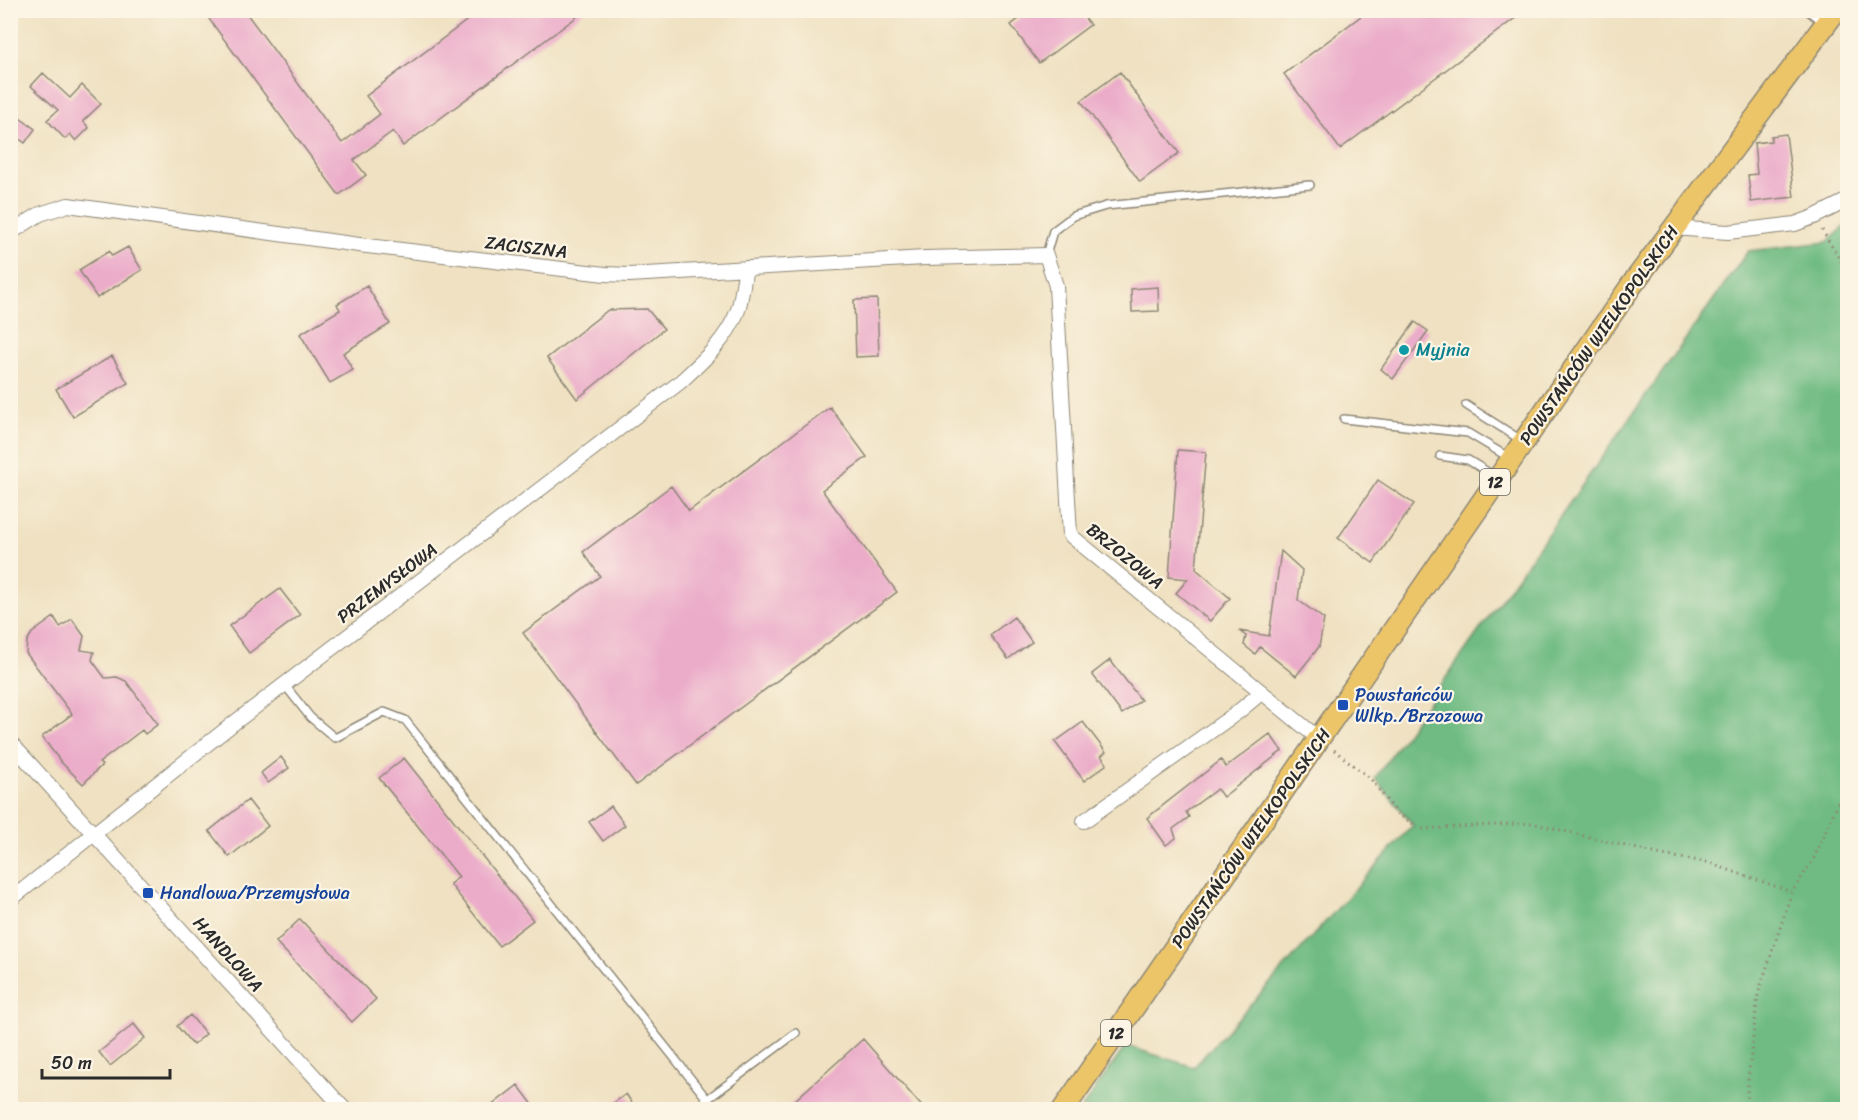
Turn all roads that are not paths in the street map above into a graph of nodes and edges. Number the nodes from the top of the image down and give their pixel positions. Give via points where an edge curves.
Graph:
1 (1807, 10) edge
2 (1831, 17) edge
3 (1310, 184) dead end
4 (1848, 200) edge
5 (1674, 228) junction
6 (10, 233) edge
7 (1046, 255) junction
8 (746, 268) junction
9 (1466, 405) dead end
10 (1344, 419) dead end
11 (1518, 450) junction
12 (1440, 456) dead end
13 (1498, 478) junction
14 (284, 684) junction
15 (1262, 692) junction
16 (1319, 739) junction
17 (10, 742) edge
18 (1084, 821) dead end
19 (94, 833) junction
20 (10, 900) edge
21 (796, 1033) dead end
22 (707, 1099) junction
23 (345, 1110) edge
24 (693, 1110) edge
25 (1064, 1110) edge

1 - 2 lane
2 - 5 main road, POWSTAŃCÓW WIELKOPOLSKICH / 12
3 - 7 lane via 1106,206 1073,216 1053,231
4 - 5 street via 1795,224 1728,232
5 - 11 main road, POWSTAŃCÓW WIELKOPOLSKICH / 12
6 - 8 street, ZACISZNA via 40,214 68,205 605,274
7 - 8 street, ZACISZNA
7 - 15 street, BRZOZOWA via 1056,286 1070,535
8 - 14 street, PRZEMYSŁOWA via 738,309 726,334 679,383
9 - 11 lane
10 - 11 lane via 1468,433
11 - 13 main road, POWSTAŃCÓW WIELKOPOLSKICH / 12
12 - 13 lane via 1468,460
13 - 16 main road, POWSTAŃCÓW WIELKOPOLSKICH / 12
14 - 19 street, PRZEMYSŁOWA
14 - 22 lane via 310,717 335,738 384,712 405,720
15 - 16 street, BRZOZOWA
15 - 18 street
16 - 25 main road, POWSTAŃCÓW WIELKOPOLSKICH / 12
17 - 19 street, HANDLOWA
19 - 20 street, PRZEMYSŁOWA
19 - 23 street, HANDLOWA
21 - 22 lane
22 - 24 lane

